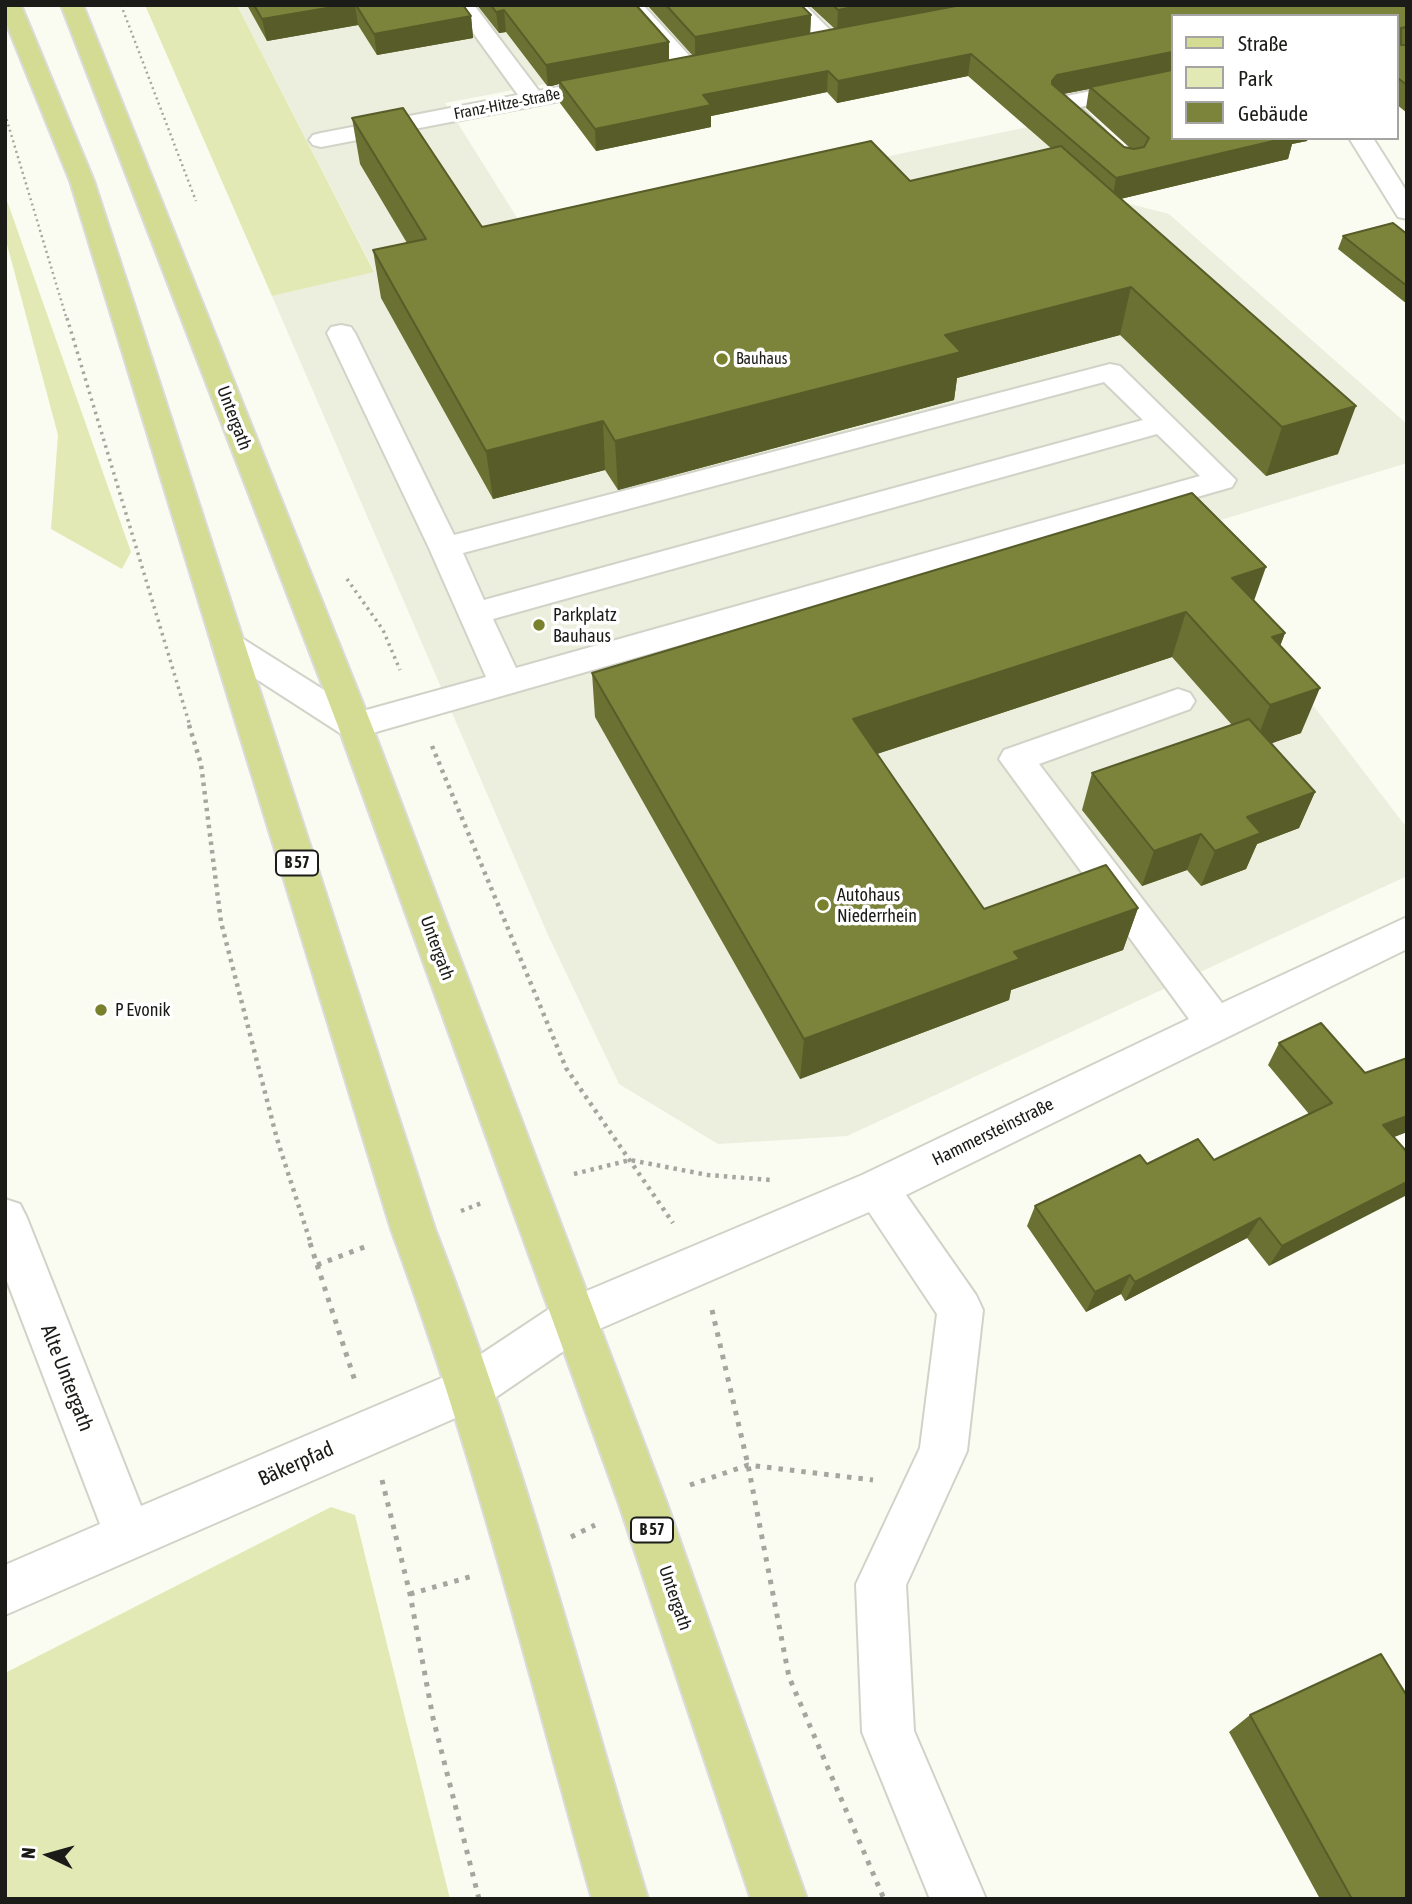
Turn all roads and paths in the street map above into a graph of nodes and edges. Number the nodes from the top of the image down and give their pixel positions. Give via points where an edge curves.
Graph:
1 (10, 5) edge
2 (72, 5) edge
3 (463, 5) edge
4 (631, 5) edge
5 (792, 5) edge
6 (857, 37) edge
7 (831, 42) junction
8 (805, 47) edge
9 (715, 64) edge
10 (689, 69) junction
11 (663, 74) edge
12 (637, 79) edge
13 (1170, 81) edge
14 (533, 99) junction
15 (5, 114) edge
16 (321, 140) dead end
17 (1362, 140) edge
18 (1110, 145) edge
19 (1407, 212) edge
20 (341, 333) dead end
21 (1163, 423) junction
22 (444, 548) junction
23 (476, 613) junction
24 (228, 646) junction
25 (506, 683) junction
26 (1178, 701) dead end
27 (355, 726) junction
28 (1407, 932) edge
29 (1216, 1025) junction
30 (773, 1180) dead end
31 (525, 1187) junction
32 (877, 1188) junction
33 (5, 1218) edge
34 (413, 1230) junction
35 (317, 1265) junction
36 (574, 1318) junction
37 (467, 1390) junction
38 (371, 1431) junction
39 (748, 1465) dead end
40 (129, 1537) junction
41 (5, 1590) edge
42 (479, 1899) edge
43 (620, 1899) edge
44 (779, 1899) edge
45 (884, 1899) edge
46 (958, 1899) edge

1 - 24 main road, B 57 via 82,181
2 - 27 main road, Untergath / B 57
3 - 14 street
4 - 10 street
5 - 7 street
6 - 7 street
7 - 8 street
9 - 10 street
10 - 11 street
12 - 14 street, Franz-Hitze-Straße
13 - 18 street via 1062,104
14 - 16 street, Franz-Hitze-Straße
15 - 35 path via 201,764 221,922 277,1139
17 - 19 street
20 - 22 street
21 - 22 street via 1110,372
21 - 23 street
21 - 25 street via 1221,480
22 - 23 street
23 - 25 street
24 - 27 street
24 - 34 main road, B 57
25 - 27 street
26 - 29 street via 1016,759
27 - 31 main road, Untergath / B 57
28 - 29 street, Hammersteinstraße
29 - 32 street, Hammersteinstraße
30 - 31 path via 708,1175 630,1160
31 - 34 path
31 - 36 main road, Untergath / B 57
32 - 36 street, Hammersteinstraße
32 - 46 street via 960,1310 943,1451 881,1584 888,1732
33 - 40 street, Alte Untergath
34 - 35 path
34 - 37 main road, B 57 via 445,1313
35 - 38 path
36 - 37 street, Bäkerpfad
36 - 44 main road, Untergath / B 57
37 - 38 street, Bäkerpfad
37 - 43 main road, B 57
38 - 40 street, Bäkerpfad
38 - 42 path via 410,1594 433,1718
39 - 45 path via 789,1677
40 - 41 street, Bäkerpfad

